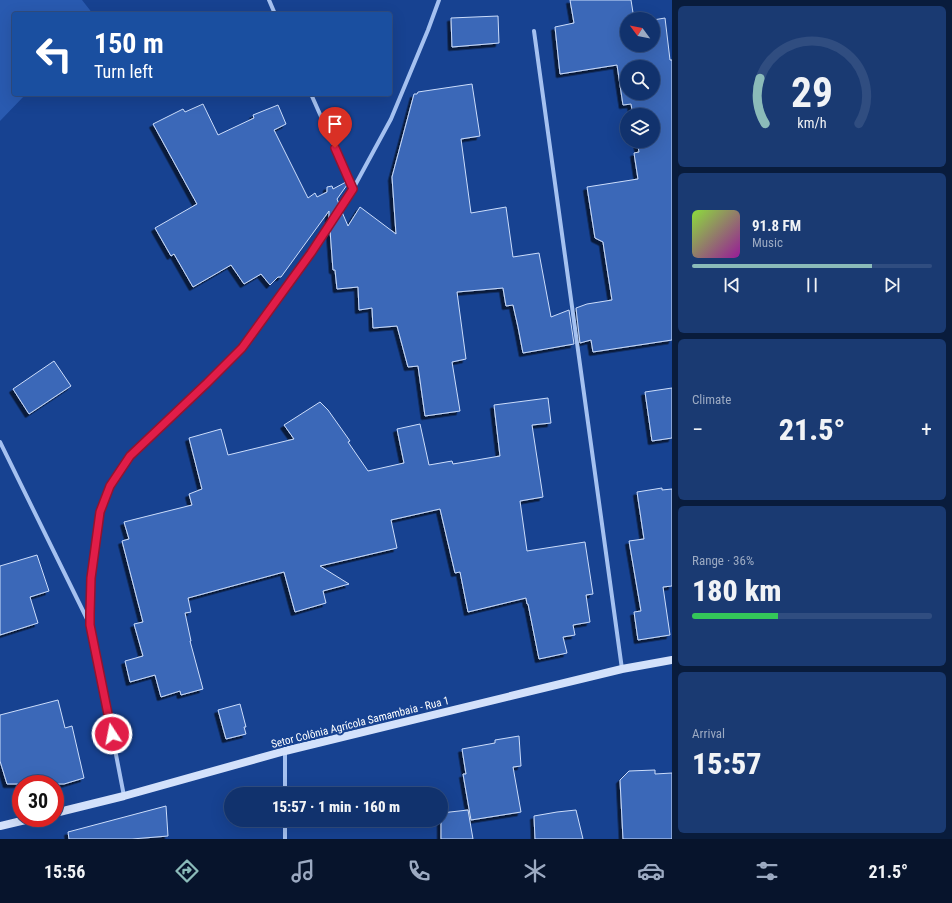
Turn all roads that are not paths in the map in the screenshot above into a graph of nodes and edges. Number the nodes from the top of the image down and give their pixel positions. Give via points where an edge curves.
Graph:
1 (268, 0) edge
2 (439, 0) edge
3 (274, 12) edge
4 (534, 31) dead end
5 (311, 96) edge
6 (353, 189) junction
7 (0, 442) edge
8 (90, 625) junction
9 (672, 660) edge
10 (622, 669) junction
11 (285, 751) junction
12 (285, 787) edge
13 (124, 796) junction
14 (64, 811) edge
15 (12, 823) edge
16 (0, 826) edge
17 (285, 827) edge
18 (285, 839) edge

1 - 3 street
2 - 6 street via 391,119
4 - 10 street
5 - 6 street
6 - 8 street via 307,259 242,348 130,456 110,486 100,512 90,591
7 - 8 street
8 - 13 street
9 - 10 street, Setor Colônia Agrícola Samambaia - Rua 1
10 - 11 street, Setor Colônia Agrícola Samambaia - Rua 1
11 - 12 street
11 - 13 street, Setor Colônia Agrícola Samambaia - Rua 1
13 - 14 street, Setor Colônia Agrícola Samambaia - Rua 1
15 - 16 street
17 - 18 street

